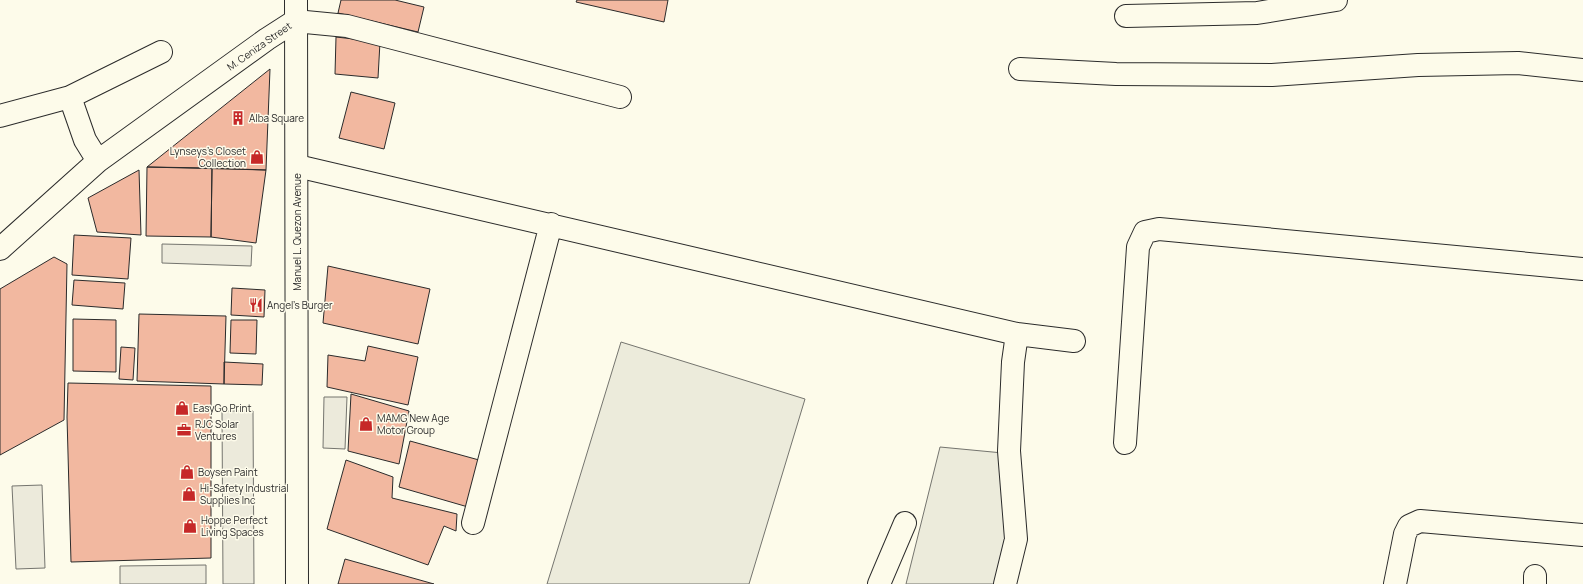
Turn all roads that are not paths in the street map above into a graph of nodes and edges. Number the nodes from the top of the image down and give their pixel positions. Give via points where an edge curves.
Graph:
1 (1336, 0) edge
2 (296, 10) edge
3 (1126, 16) dead end
4 (161, 52) dead end
5 (1020, 69) dead end
6 (1583, 70) edge
7 (70, 97) junction
8 (620, 97) dead end
9 (0, 116) edge
10 (98, 161) junction
11 (297, 166) junction
12 (551, 224) junction
13 (0, 249) edge
14 (1583, 269) edge
15 (1017, 334) junction
16 (1074, 341) dead end
17 (1125, 442) dead end
18 (473, 523) dead end
19 (905, 523) dead end
20 (1583, 535) edge
21 (297, 584) edge
22 (879, 584) edge
23 (1005, 584) edge
24 (1395, 584) edge

1 - 3 street via 1257,13
2 - 8 street, M. Ceniza Street
2 - 10 street, M. Ceniza Street via 267,39
2 - 11 street, Manuel L. Quezon Avenue
4 - 7 street
5 - 6 street via 1116,74 1272,75 1418,65 1518,63
7 - 9 street
7 - 10 street via 85,140
10 - 13 street, M. Ceniza Street
11 - 12 street
11 - 21 street, Manuel L. Quezon Avenue
12 - 15 street
12 - 18 street
14 - 17 street via 1159,229 1145,232 1138,247
15 - 16 street
15 - 23 street via 1013,362 1009,451 1016,539
19 - 22 street
20 - 24 street via 1420,521 1409,526 1405,534

